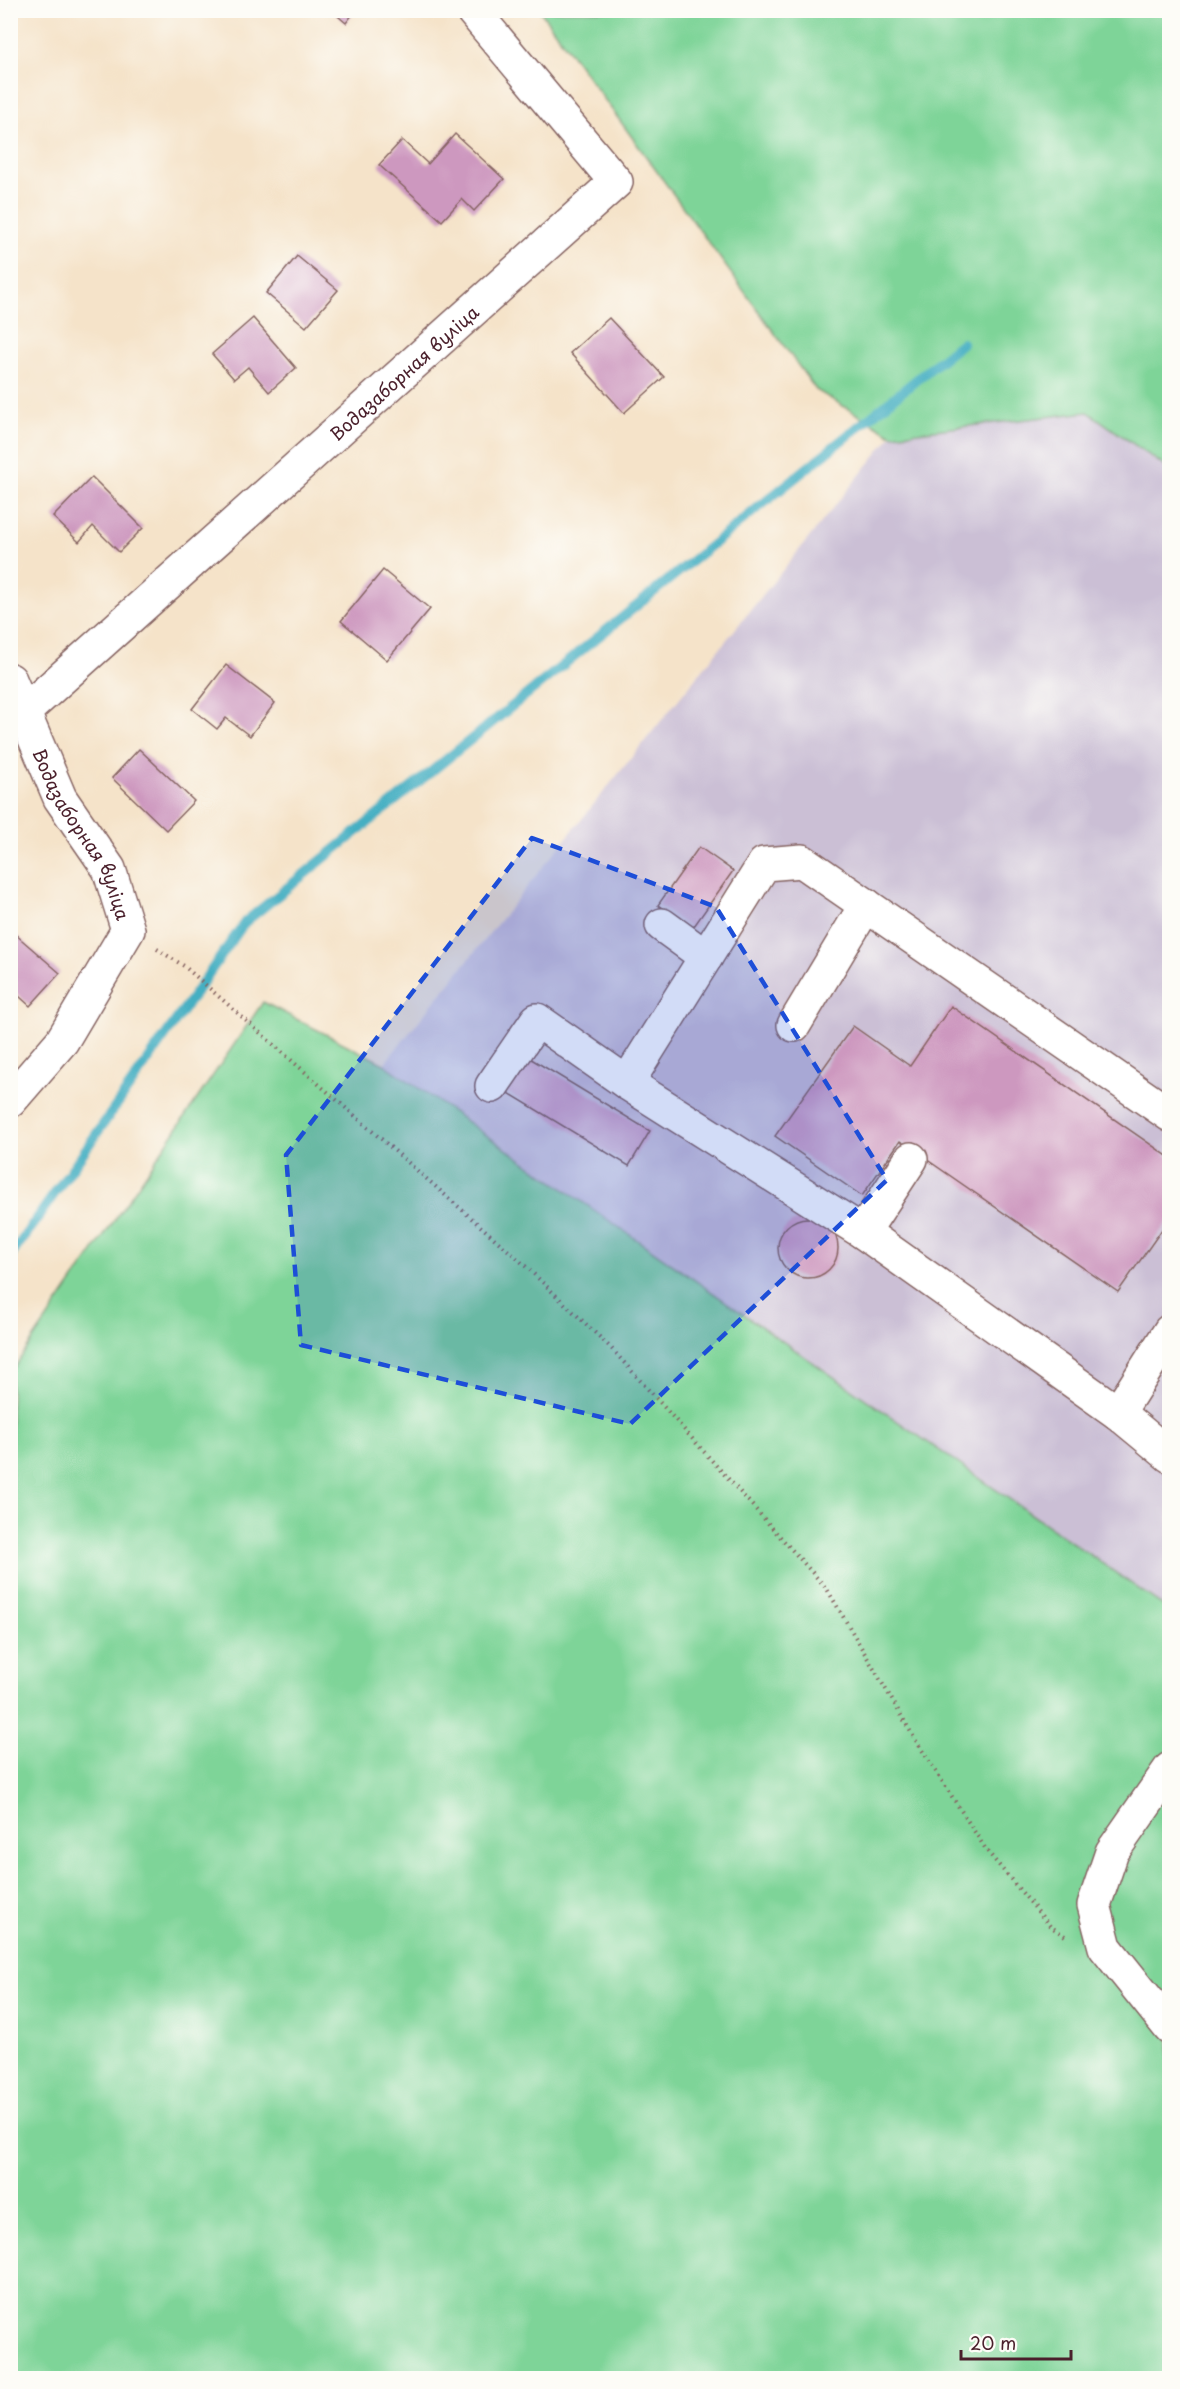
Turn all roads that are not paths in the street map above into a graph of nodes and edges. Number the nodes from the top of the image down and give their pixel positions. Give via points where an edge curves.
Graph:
1 (472, 10) edge
2 (10, 680) edge
3 (25, 711) junction
4 (866, 905) junction
5 (662, 925) dead end
6 (706, 957) junction
7 (794, 1024) dead end
8 (627, 1083) junction
9 (492, 1086) dead end
10 (10, 1101) edge
11 (1170, 1115) edge
12 (911, 1160) dead end
13 (863, 1232) junction
14 (1170, 1331) edge
15 (1118, 1413) junction
16 (1170, 1456) edge
17 (1170, 1769) edge
18 (1170, 2028) edge

1 - 3 street, Водазаборная вуліца via 616,182
2 - 3 street, Водазаборная вуліца
3 - 10 street, Водазаборная вуліца via 60,798 109,869 128,930 62,1041
4 - 6 street via 802,861 764,864
4 - 7 street
4 - 11 street
5 - 6 street
6 - 8 street
8 - 9 street via 537,1020
8 - 13 street
12 - 13 street
13 - 15 street
14 - 15 street
15 - 16 street
17 - 18 street via 1112,1852 1094,1905 1105,1947

